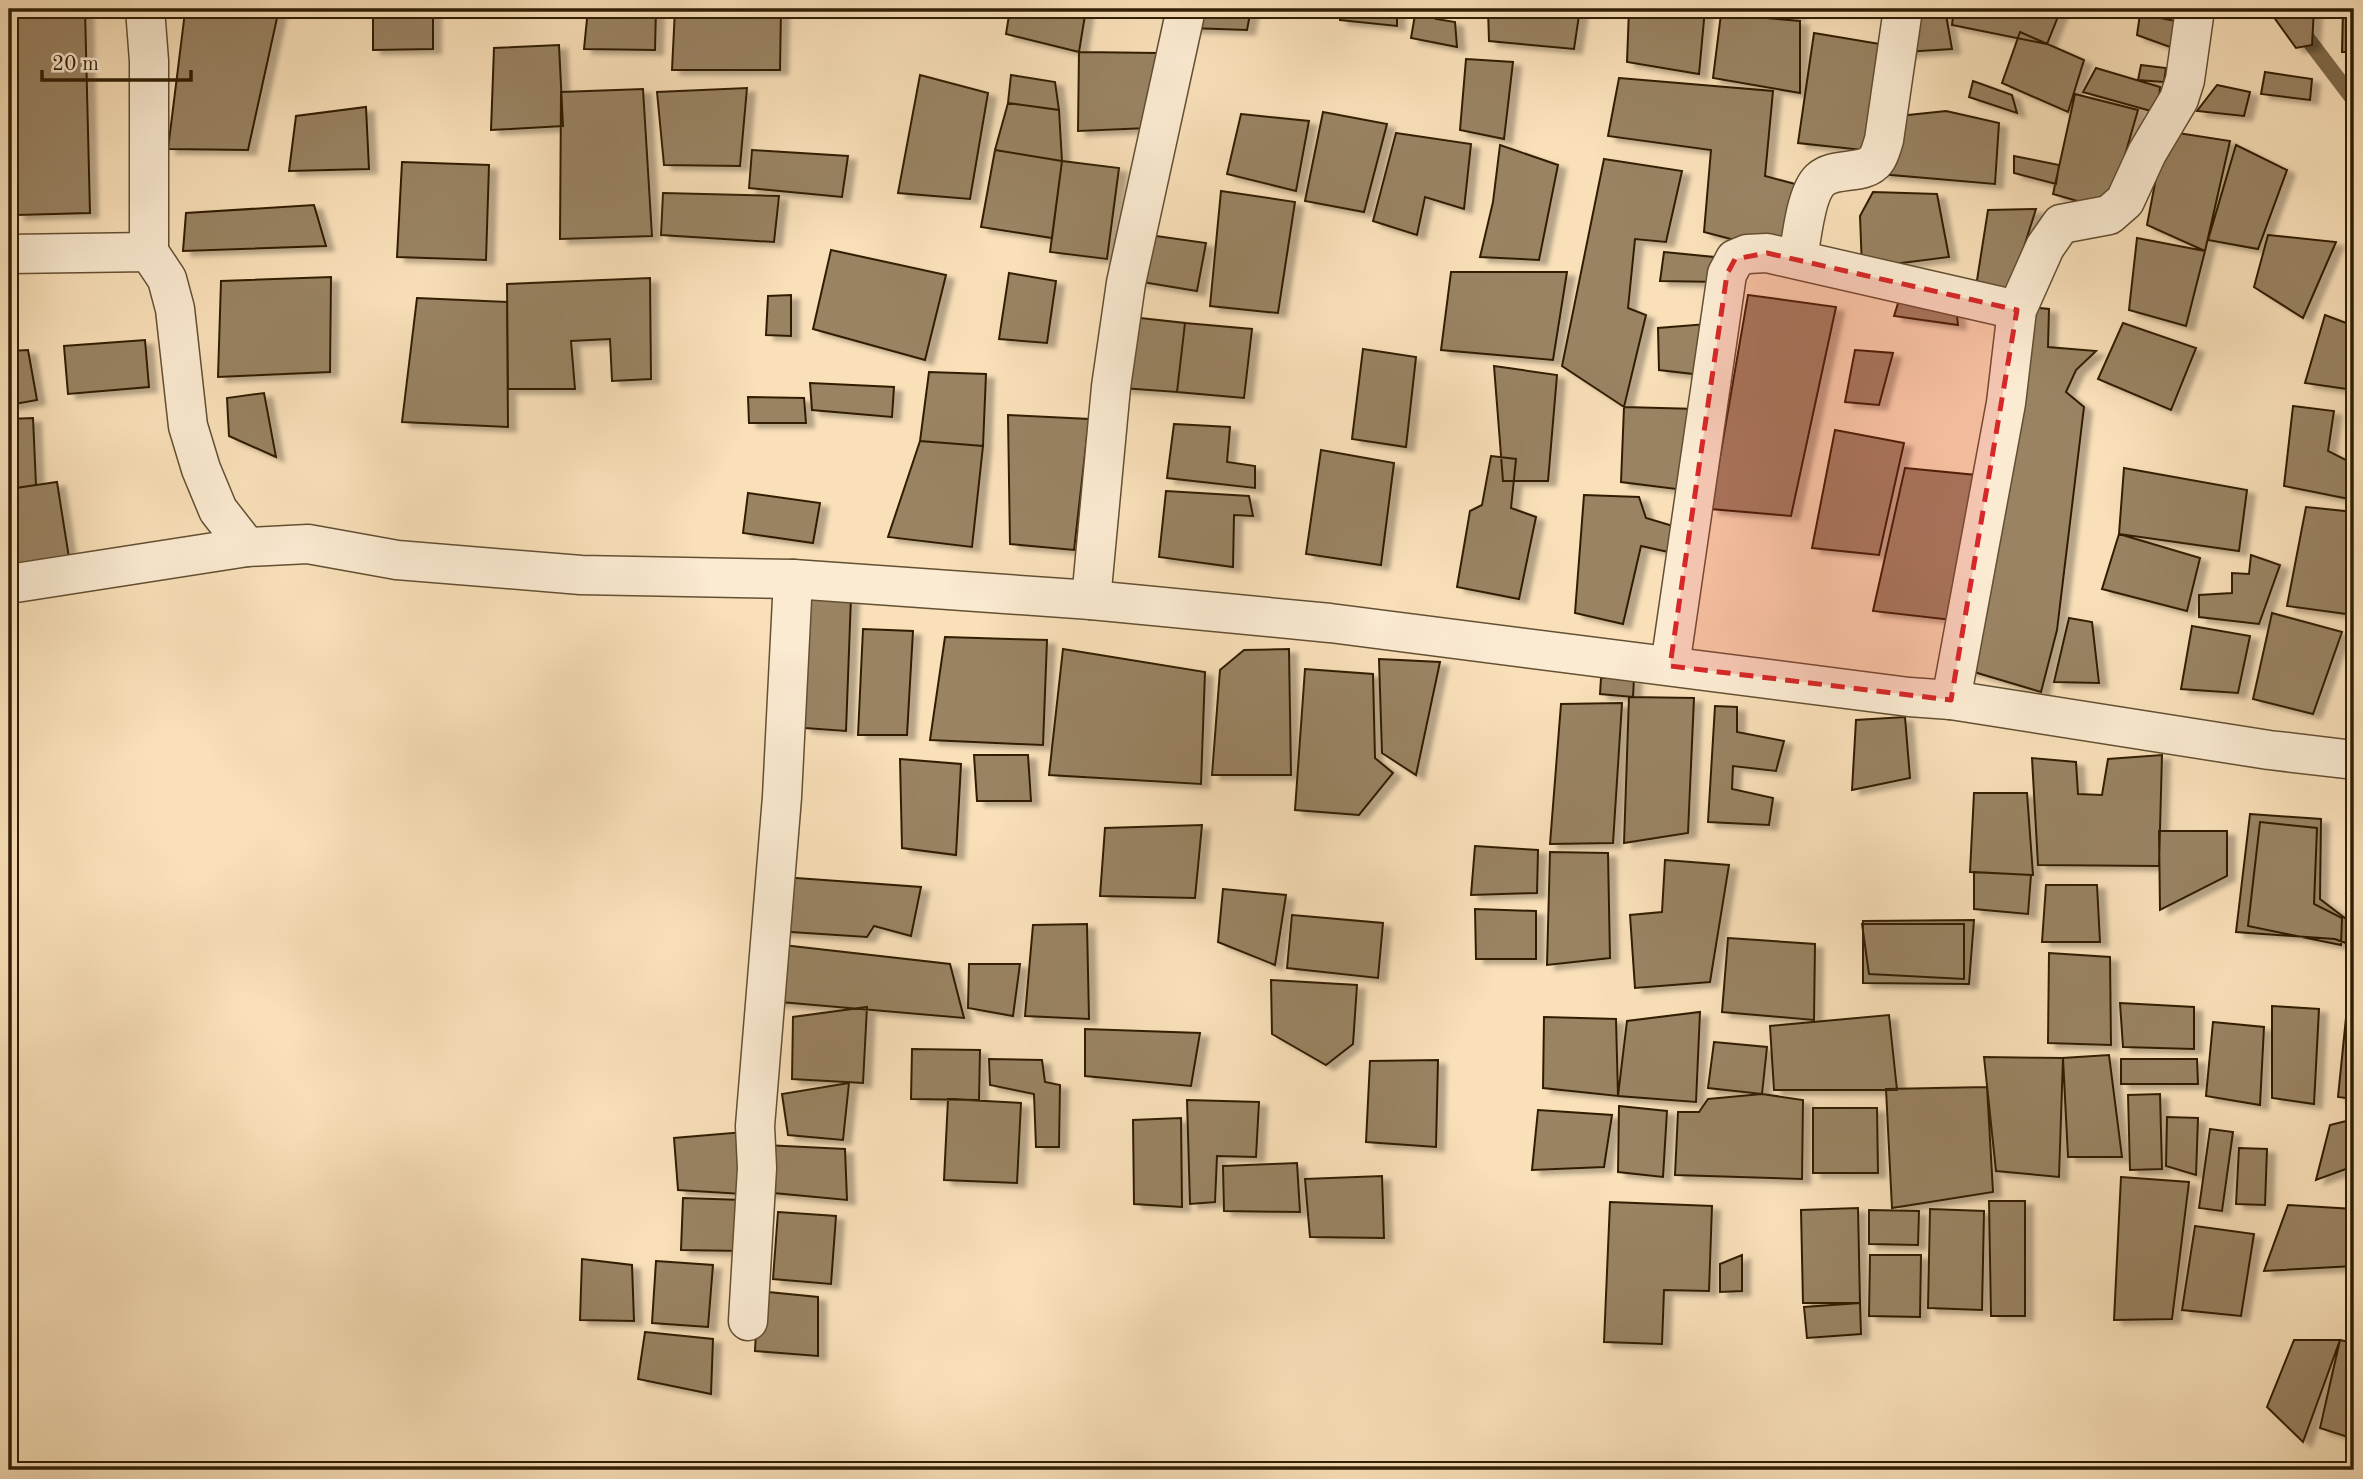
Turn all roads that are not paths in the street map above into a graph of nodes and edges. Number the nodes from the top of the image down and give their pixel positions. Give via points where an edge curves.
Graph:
1 (145, 9) edge
2 (1186, 9) edge
3 (1903, 9) edge
4 (2195, 9) edge
5 (149, 252) junction
6 (9, 254) edge
7 (1798, 260) junction
8 (2017, 310) junction
9 (247, 547) junction
10 (793, 579) junction
11 (9, 584) edge
12 (1091, 600) junction
13 (1670, 666) junction
14 (1951, 700) junction
15 (2354, 760) edge
16 (748, 1321) dead end

1 - 5 street
2 - 12 street via 1126,283
3 - 7 street via 1884,140 1877,159 1869,167 1829,173 1817,181
4 - 8 street via 2179,99 2125,201 2109,215 2061,224 2045,247
5 - 6 street
5 - 9 street via 167,279 175,309 188,426 201,469 218,510
7 - 8 street
7 - 13 street via 1747,254 1735,259 1727,274
8 - 14 street via 2006,403
9 - 10 street via 308,544 397,560 581,575
9 - 11 street
10 - 12 street
10 - 16 street via 782,797 755,1126 757,1168
12 - 13 street via 1330,623
13 - 14 street
14 - 15 street

